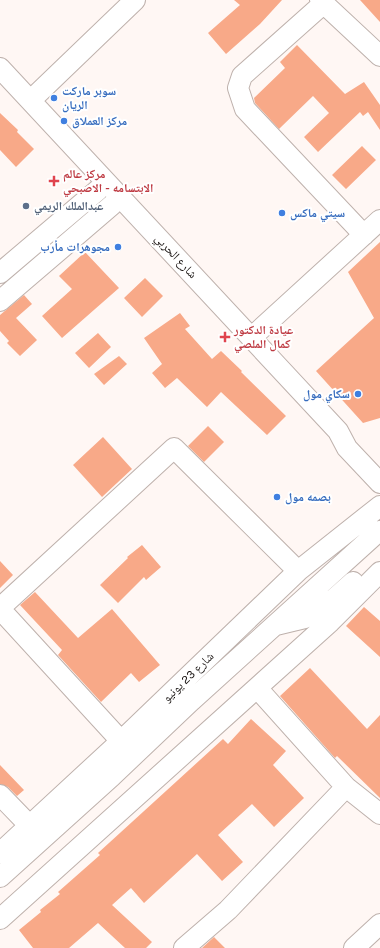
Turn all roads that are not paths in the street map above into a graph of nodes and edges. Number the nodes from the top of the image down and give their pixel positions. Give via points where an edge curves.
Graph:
1 (133, 0) edge
2 (322, 2) edge
3 (380, 56) edge
4 (0, 68) edge
5 (0, 86) edge
6 (31, 100) junction
7 (98, 190) junction
8 (112, 205) junction
9 (380, 220) edge
10 (364, 235) junction
11 (0, 273) edge
12 (0, 301) edge
13 (252, 337) junction
14 (347, 448) junction
15 (380, 483) edge
16 (380, 506) edge
17 (359, 522) junction
18 (379, 532) dead end
19 (380, 566) edge
20 (298, 571) junction
21 (380, 572) edge
22 (0, 608) edge
23 (274, 626) junction
24 (257, 688) junction
25 (121, 741) junction
26 (346, 787) junction
27 (0, 795) edge
28 (380, 814) edge
29 (30, 826) junction
30 (0, 853) edge
31 (0, 877) edge
32 (0, 919) edge
33 (380, 924) edge
34 (184, 948) edge
35 (354, 948) edge

1 - 6 street
2 - 3 street
2 - 10 street via 242,76 238,88 246,109
4 - 6 street, شارع الحربي
5 - 7 street, شارع الحربي
6 - 13 street, شارع الحربي
7 - 8 street, شارع الحربي
7 - 11 street
8 - 12 street
8 - 14 street, شارع الحربي via 328,439
9 - 10 street
10 - 13 street
13 - 14 street, شارع الحربي via 338,432
14 - 15 street, شارع الحربي
16 - 17 street, شارع 23 يونيو
17 - 20 street, شارع 23 يونيو
17 - 23 street via 350,543 289,597
18 - 23 street
19 - 23 street via 362,574 335,598 305,618
20 - 22 street via 174,448
20 - 25 street, شارع 23 يونيو
21 - 24 street via 330,622
22 - 25 street
23 - 31 street
24 - 26 street
24 - 32 street
25 - 29 street, شارع 23 يونيو
26 - 28 street
26 - 34 street via 228,910
27 - 29 street
29 - 30 street, شارع 23 يونيو
33 - 35 street

